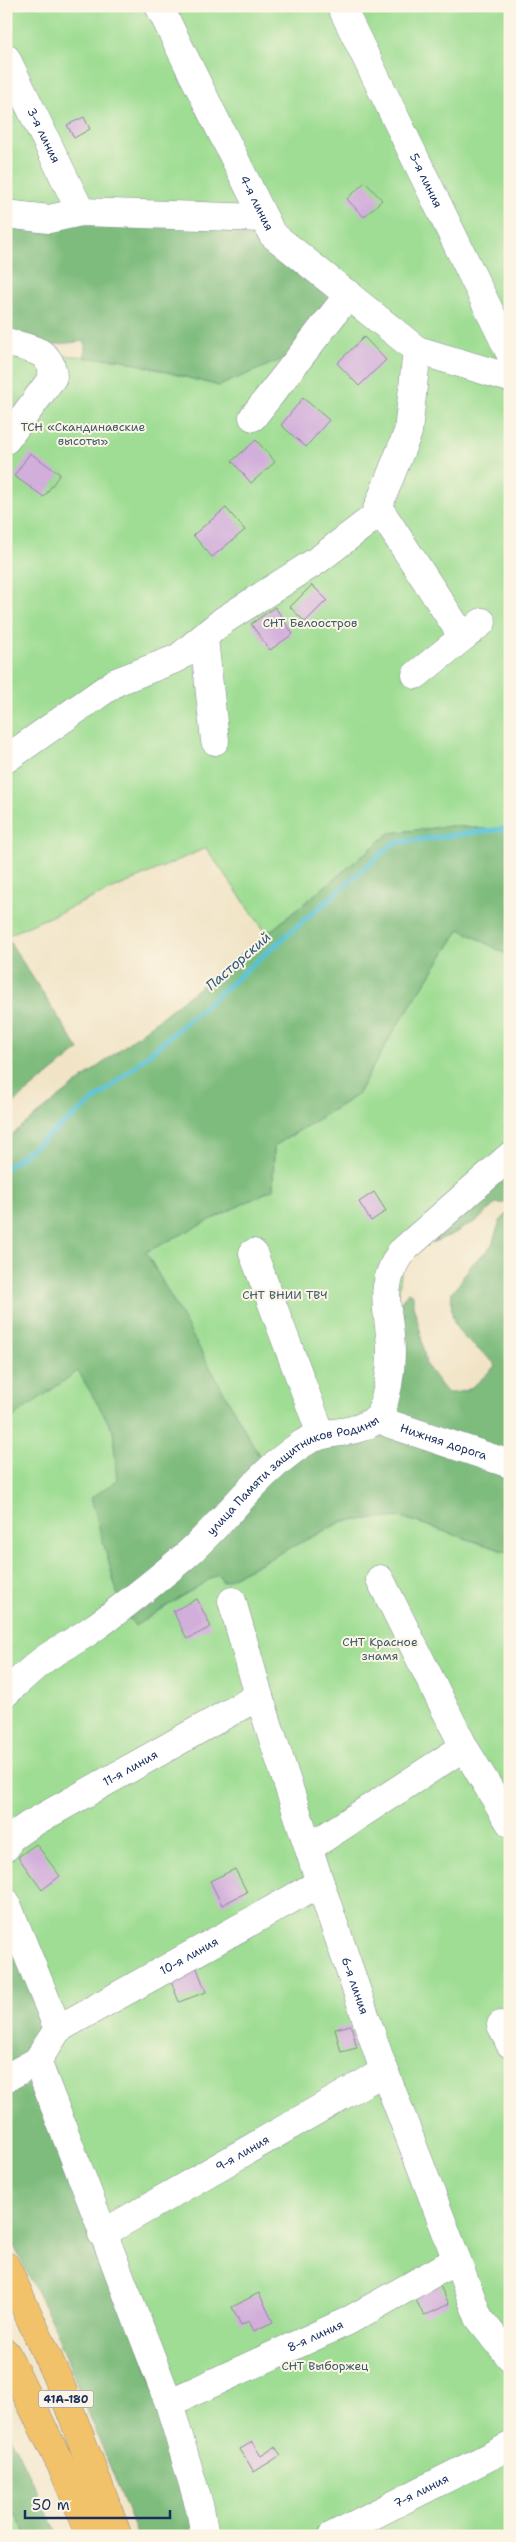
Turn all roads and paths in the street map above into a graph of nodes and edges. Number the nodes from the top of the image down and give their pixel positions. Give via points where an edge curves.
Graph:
1 (159, 6) edge
2 (341, 6) edge
3 (6, 58) edge
4 (81, 212) junction
5 (6, 214) edge
6 (264, 218) junction
7 (349, 294) junction
8 (6, 342) edge
9 (417, 350) junction
10 (510, 353) edge
11 (510, 378) edge
12 (253, 416) dead end
13 (6, 440) edge
14 (378, 507) junction
15 (204, 638) junction
16 (416, 675) dead end
17 (215, 741) dead end
18 (6, 759) edge
19 (510, 1156) edge
20 (253, 1253) dead end
21 (379, 1418) junction
22 (321, 1434) junction
23 (510, 1464) edge
24 (380, 1579) dead end
25 (232, 1601) dead end
26 (6, 1693) edge
27 (259, 1696) junction
28 (464, 1747) junction
29 (510, 1823) edge
30 (6, 1847) edge
31 (310, 1847) junction
32 (320, 1883) junction
33 (6, 1902) edge
34 (58, 2029) junction
35 (37, 2061) junction
36 (385, 2071) junction
37 (6, 2078) edge
38 (102, 2234) junction
39 (457, 2260) junction
40 (6, 2266) edge
41 (6, 2353) edge
42 (510, 2357) edge
43 (168, 2403) junction
44 (510, 2446) edge
45 (91, 2536) edge
46 (118, 2536) edge
47 (205, 2536) edge
48 (332, 2536) edge

1 - 6 street, 4-я линия
2 - 10 street, 5-я линия
3 - 4 street, 3-я линия
4 - 5 street via 49,219
4 - 6 street
6 - 7 street, 4-я линия via 274,236
7 - 9 street, 4-я линия
7 - 12 street
8 - 13 street via 45,354 52,364 53,377
9 - 11 street
9 - 14 street via 408,432
14 - 15 street via 374,518 318,560 224,620
14 - 16 street via 472,629
15 - 17 street
15 - 18 street via 178,658 116,682
19 - 21 street, улица Памяти защитников Родины via 401,1252 392,1266 385,1289 390,1379
20 - 22 street
21 - 22 street, улица Памяти защитников Родины via 361,1429
21 - 23 street, Нижняя дорога
22 - 26 street, улица Памяти защитников Родины via 267,1470 203,1540 129,1602 46,1658
24 - 28 street
25 - 27 street, 6-я линия
27 - 30 street, 11-я линия via 29,1825 8,1839
27 - 31 street, 6-я линия
28 - 29 street
28 - 31 street
31 - 32 street, 6-я линия
32 - 34 street, 10-я линия
32 - 36 street, 6-я линия
33 - 34 street
34 - 35 street
35 - 37 street
35 - 38 street
36 - 38 street, 9-я линия
36 - 39 street, 6-я линия
38 - 43 street
39 - 42 street, 6-я линия via 479,2318
39 - 43 street, 8-я линия via 348,2321
40 - 46 main road, 41А-180 via 60,2384
41 - 45 main road, 41А-180 via 63,2469
43 - 47 street via 200,2508
44 - 48 street, 7-я линия

